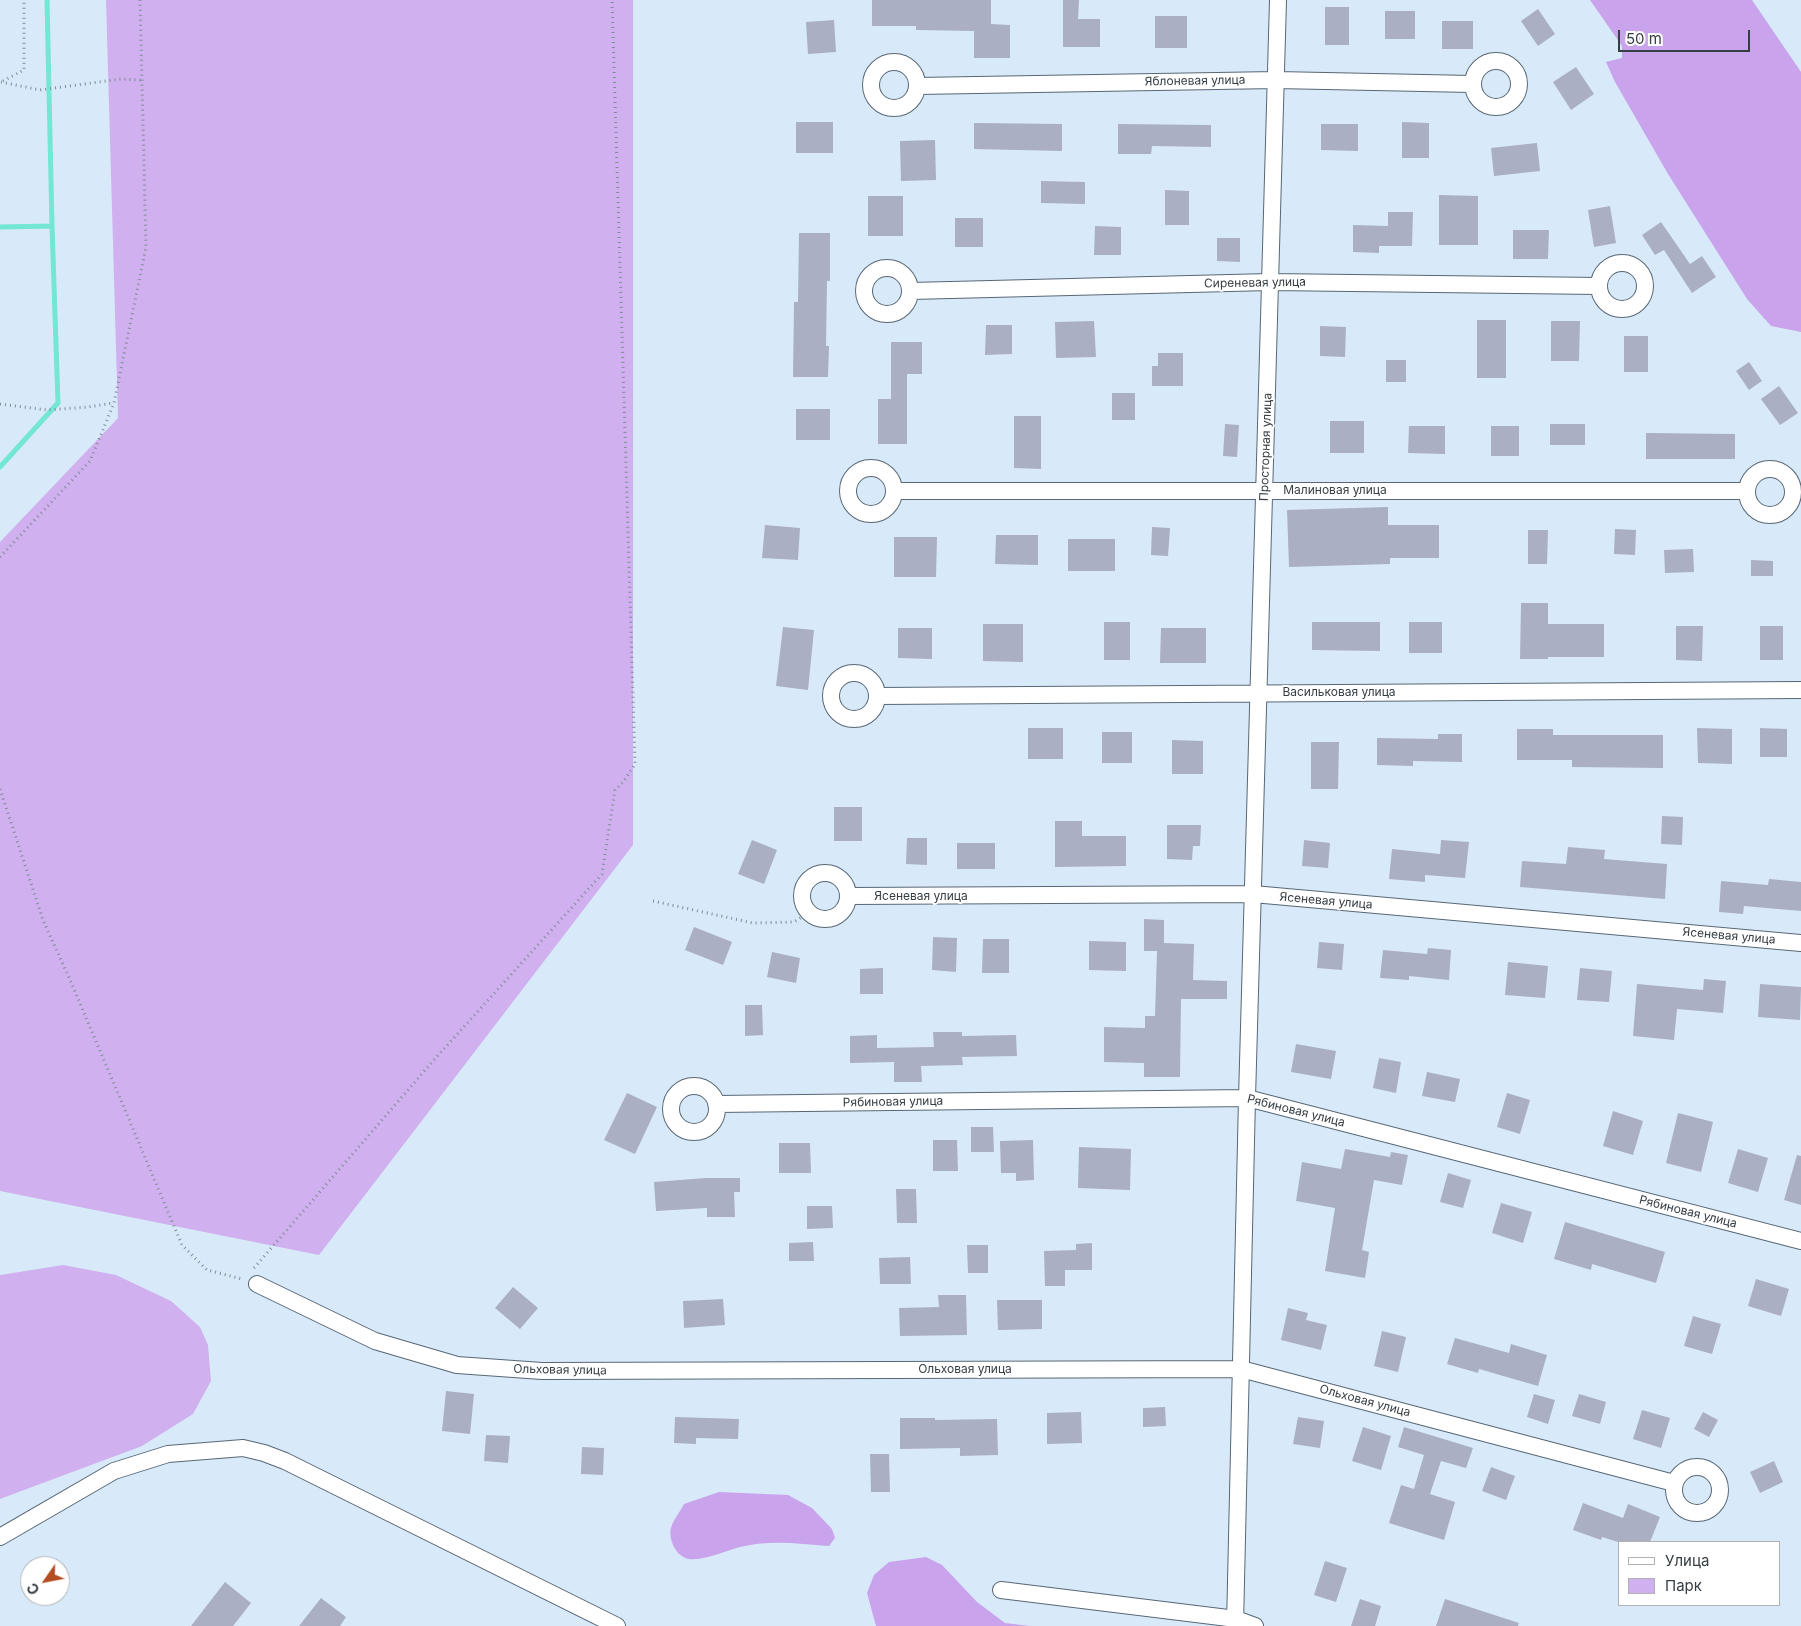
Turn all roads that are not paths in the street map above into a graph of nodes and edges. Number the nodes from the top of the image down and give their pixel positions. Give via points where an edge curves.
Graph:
1 (1278, 0) edge
2 (1276, 80) junction
3 (1472, 84) dead end
4 (917, 86) dead end
5 (1270, 282) junction
6 (1598, 286) dead end
7 (911, 291) dead end
8 (1264, 490) junction
9 (895, 491) dead end
10 (1746, 491) dead end
11 (1801, 690) edge
12 (1258, 692) junction
13 (878, 696) dead end
14 (1253, 894) junction
15 (848, 896) junction
16 (1801, 943) edge
17 (1248, 1098) junction
18 (716, 1104) dead end
19 (1801, 1241) edge
20 (251, 1282) road end
21 (1241, 1369) junction
22 (1674, 1483) dead end
23 (0, 1537) edge
24 (1001, 1590) dead end
25 (1236, 1623) edge
26 (617, 1626) edge
27 (1255, 1626) edge

1 - 2 street, Просторная улица
2 - 3 street, Яблоневая улица
2 - 4 street, Яблоневая улица
2 - 5 street, Просторная улица
5 - 6 street, Сиреневая улица
5 - 7 street, Сиреневая улица
5 - 8 street, Просторная улица
8 - 9 street, Малиновая улица
8 - 10 street, Малиновая улица
8 - 12 street, Просторная улица
11 - 12 street, Васильковая улица
12 - 13 street, Васильковая улица
12 - 14 street, Просторная улица
14 - 15 street, Ясеневая улица
14 - 16 street, Ясеневая улица
14 - 17 street, Просторная улица
15 - 15 street via 842,913 831,919 819,919 808,912 802,902 803,890 809,879 820,873 832,874 842,880
17 - 18 street, Рябиновая улица
17 - 19 street, Рябиновая улица
17 - 21 street, Просторная улица
20 - 21 street, Ольховая улица via 375,1341 457,1365 542,1371
21 - 22 street, Ольховая улица
21 - 25 street, Просторная улица
23 - 26 street via 114,1471 168,1454 243,1448 285,1461
24 - 25 street
25 - 27 street

